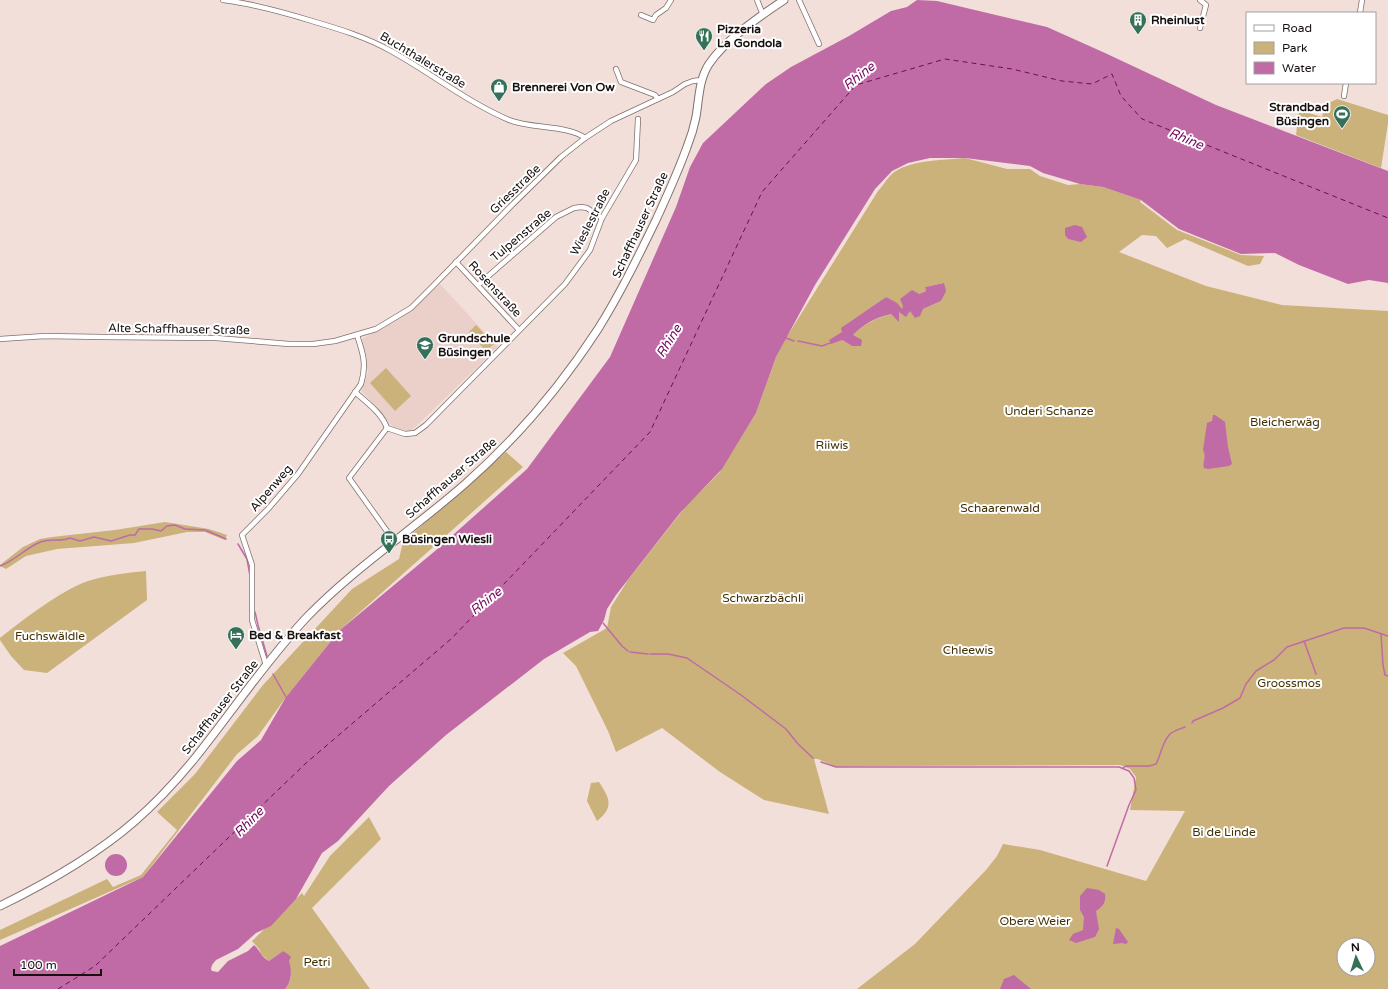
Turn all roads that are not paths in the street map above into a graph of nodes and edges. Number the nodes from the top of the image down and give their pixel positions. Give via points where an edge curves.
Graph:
1 (223, 0) edge
2 (671, 0) edge
3 (757, 0) edge
4 (784, 0) edge
5 (799, 0) edge
6 (1200, 0) edge
7 (1362, 0) edge
8 (1360, 12) edge
9 (641, 15) dead end
10 (763, 15) junction
11 (1200, 28) dead end
12 (819, 44) dead end
13 (616, 69) dead end
14 (702, 80) junction
15 (1346, 84) edge
16 (1344, 96) dead end
17 (658, 99) junction
18 (638, 118) dead end
19 (585, 138) junction
20 (602, 218) junction
21 (456, 262) junction
22 (478, 285) junction
23 (520, 330) junction
24 (357, 335) junction
25 (0, 339) edge
26 (354, 392) junction
27 (387, 428) junction
28 (394, 542) junction
29 (266, 665) junction
30 (0, 906) edge

1 - 19 street, Buchthalerstraße via 270,9 370,40 510,120 574,132
2 - 9 street via 653,20
3 - 10 street
4 - 10 main road, Schaffhauser Straße
5 - 12 street
6 - 11 street via 1206,5
7 - 8 street
10 - 14 main road, Schaffhauser Straße via 719,52 706,68
13 - 17 street via 621,82 655,95
14 - 17 street, Griesstraße via 689,82
14 - 28 main road, Schaffhauser Straße via 694,128 675,177 631,271 593,336 550,396 505,446 468,482
15 - 16 street
17 - 19 street, Griesstraße via 611,121
18 - 20 street, Wieslestraße via 636,160
19 - 21 street, Griesstraße via 561,157
20 - 22 street, Tulpenstraße via 581,207 556,217
20 - 23 street, Wieslestraße via 590,250 565,284
21 - 22 street, Rosenstraße
21 - 24 street, Griesstraße via 411,308 376,329
22 - 23 street, Rosenstraße
23 - 27 street, Wieslestraße via 426,425 415,433 405,434
24 - 25 street, Alte Schaffhauser Straße via 307,344 216,338 45,336
24 - 26 street, Alpenweg via 364,369 361,384
26 - 27 street via 385,422
26 - 29 street, Alpenweg via 292,482 242,535 252,565 252,620
27 - 28 street via 349,478
28 - 29 main road, Schaffhauser Straße via 307,617
29 - 30 main road, Schaffhauser Straße via 195,758 136,820 93,853

